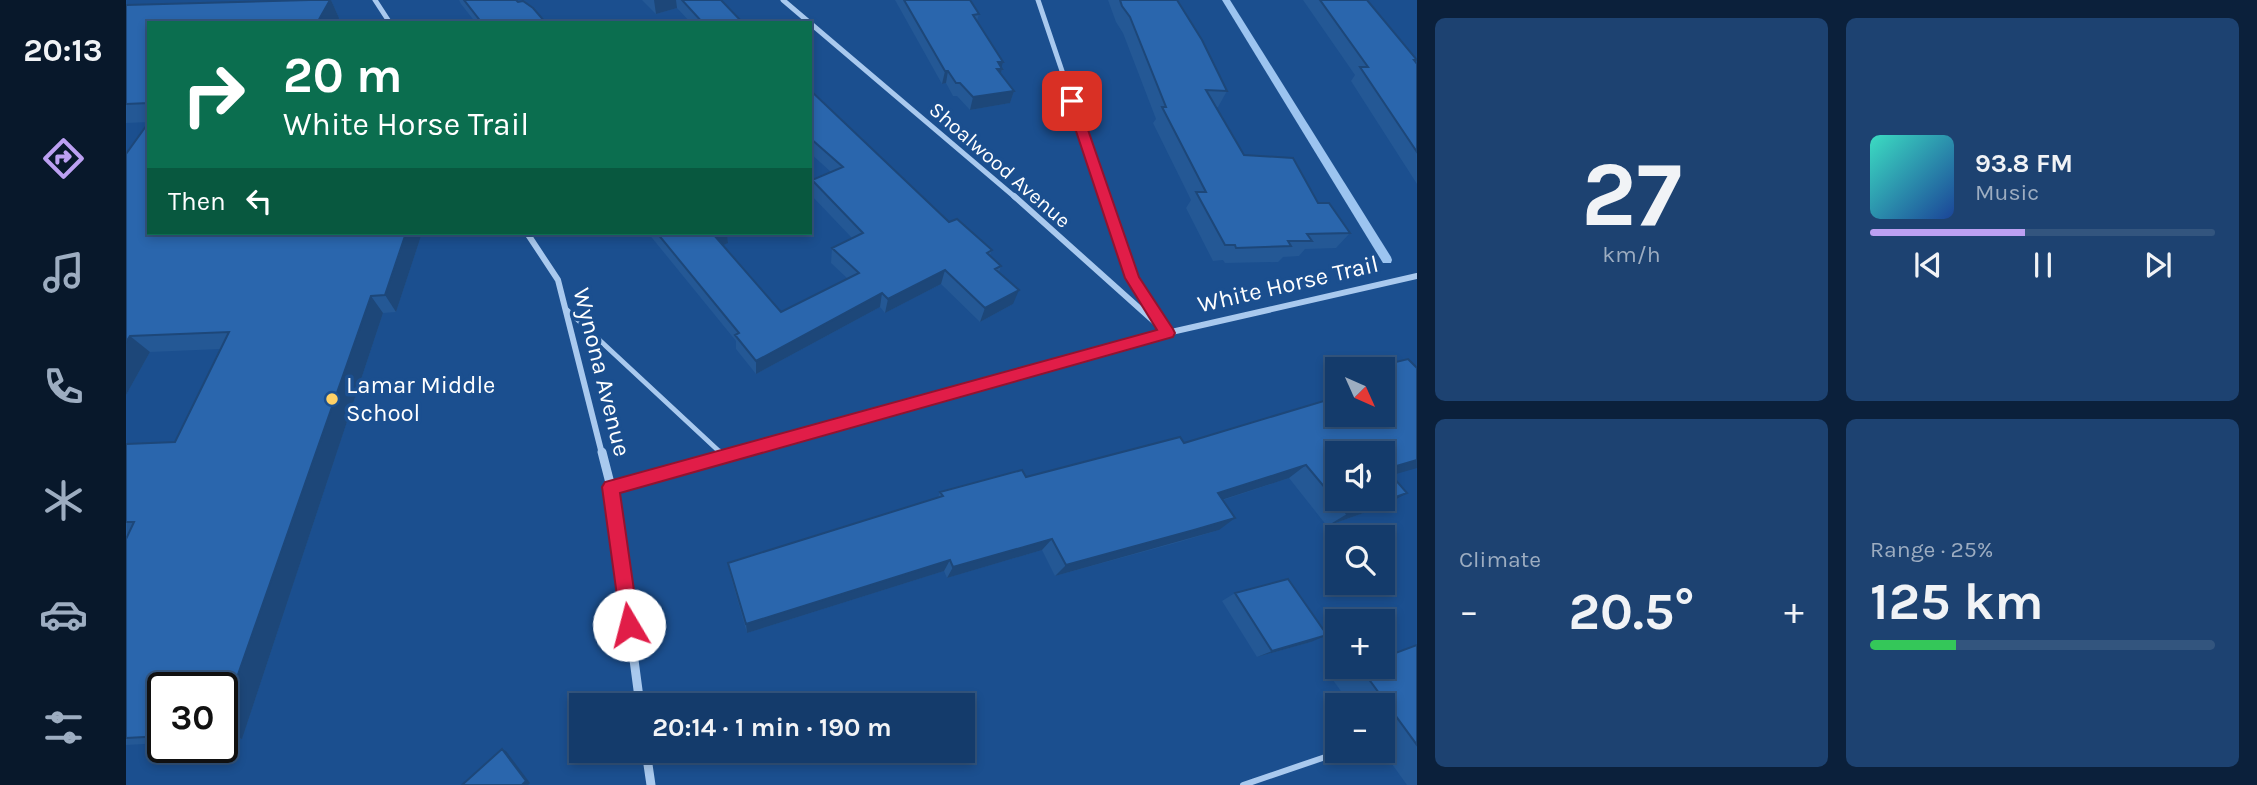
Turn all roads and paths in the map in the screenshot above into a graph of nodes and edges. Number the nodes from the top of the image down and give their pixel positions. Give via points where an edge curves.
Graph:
1 (375, 0) edge
2 (783, 0) edge
3 (1038, 0) edge
4 (389, 21) edge
5 (808, 21) edge
6 (812, 25) edge
7 (528, 235) edge
8 (1417, 276) edge
9 (566, 309) junction
10 (1167, 333) junction
11 (724, 456) junction
12 (611, 487) junction
13 (638, 693) edge
14 (1325, 757) edge
15 (648, 763) edge
16 (651, 785) edge
17 (1243, 785) edge

1 - 4 street
2 - 5 street, Shoalwood Avenue
3 - 10 street via 1132,278
6 - 10 street, Shoalwood Avenue
7 - 9 street, Wynona Avenue via 558,280
8 - 10 street, White Horse Trail
9 - 11 lane
9 - 12 street, Wynona Avenue
10 - 11 street, White Horse Trail
11 - 12 street, White Horse Trail
12 - 13 street
14 - 17 lane
15 - 16 street

